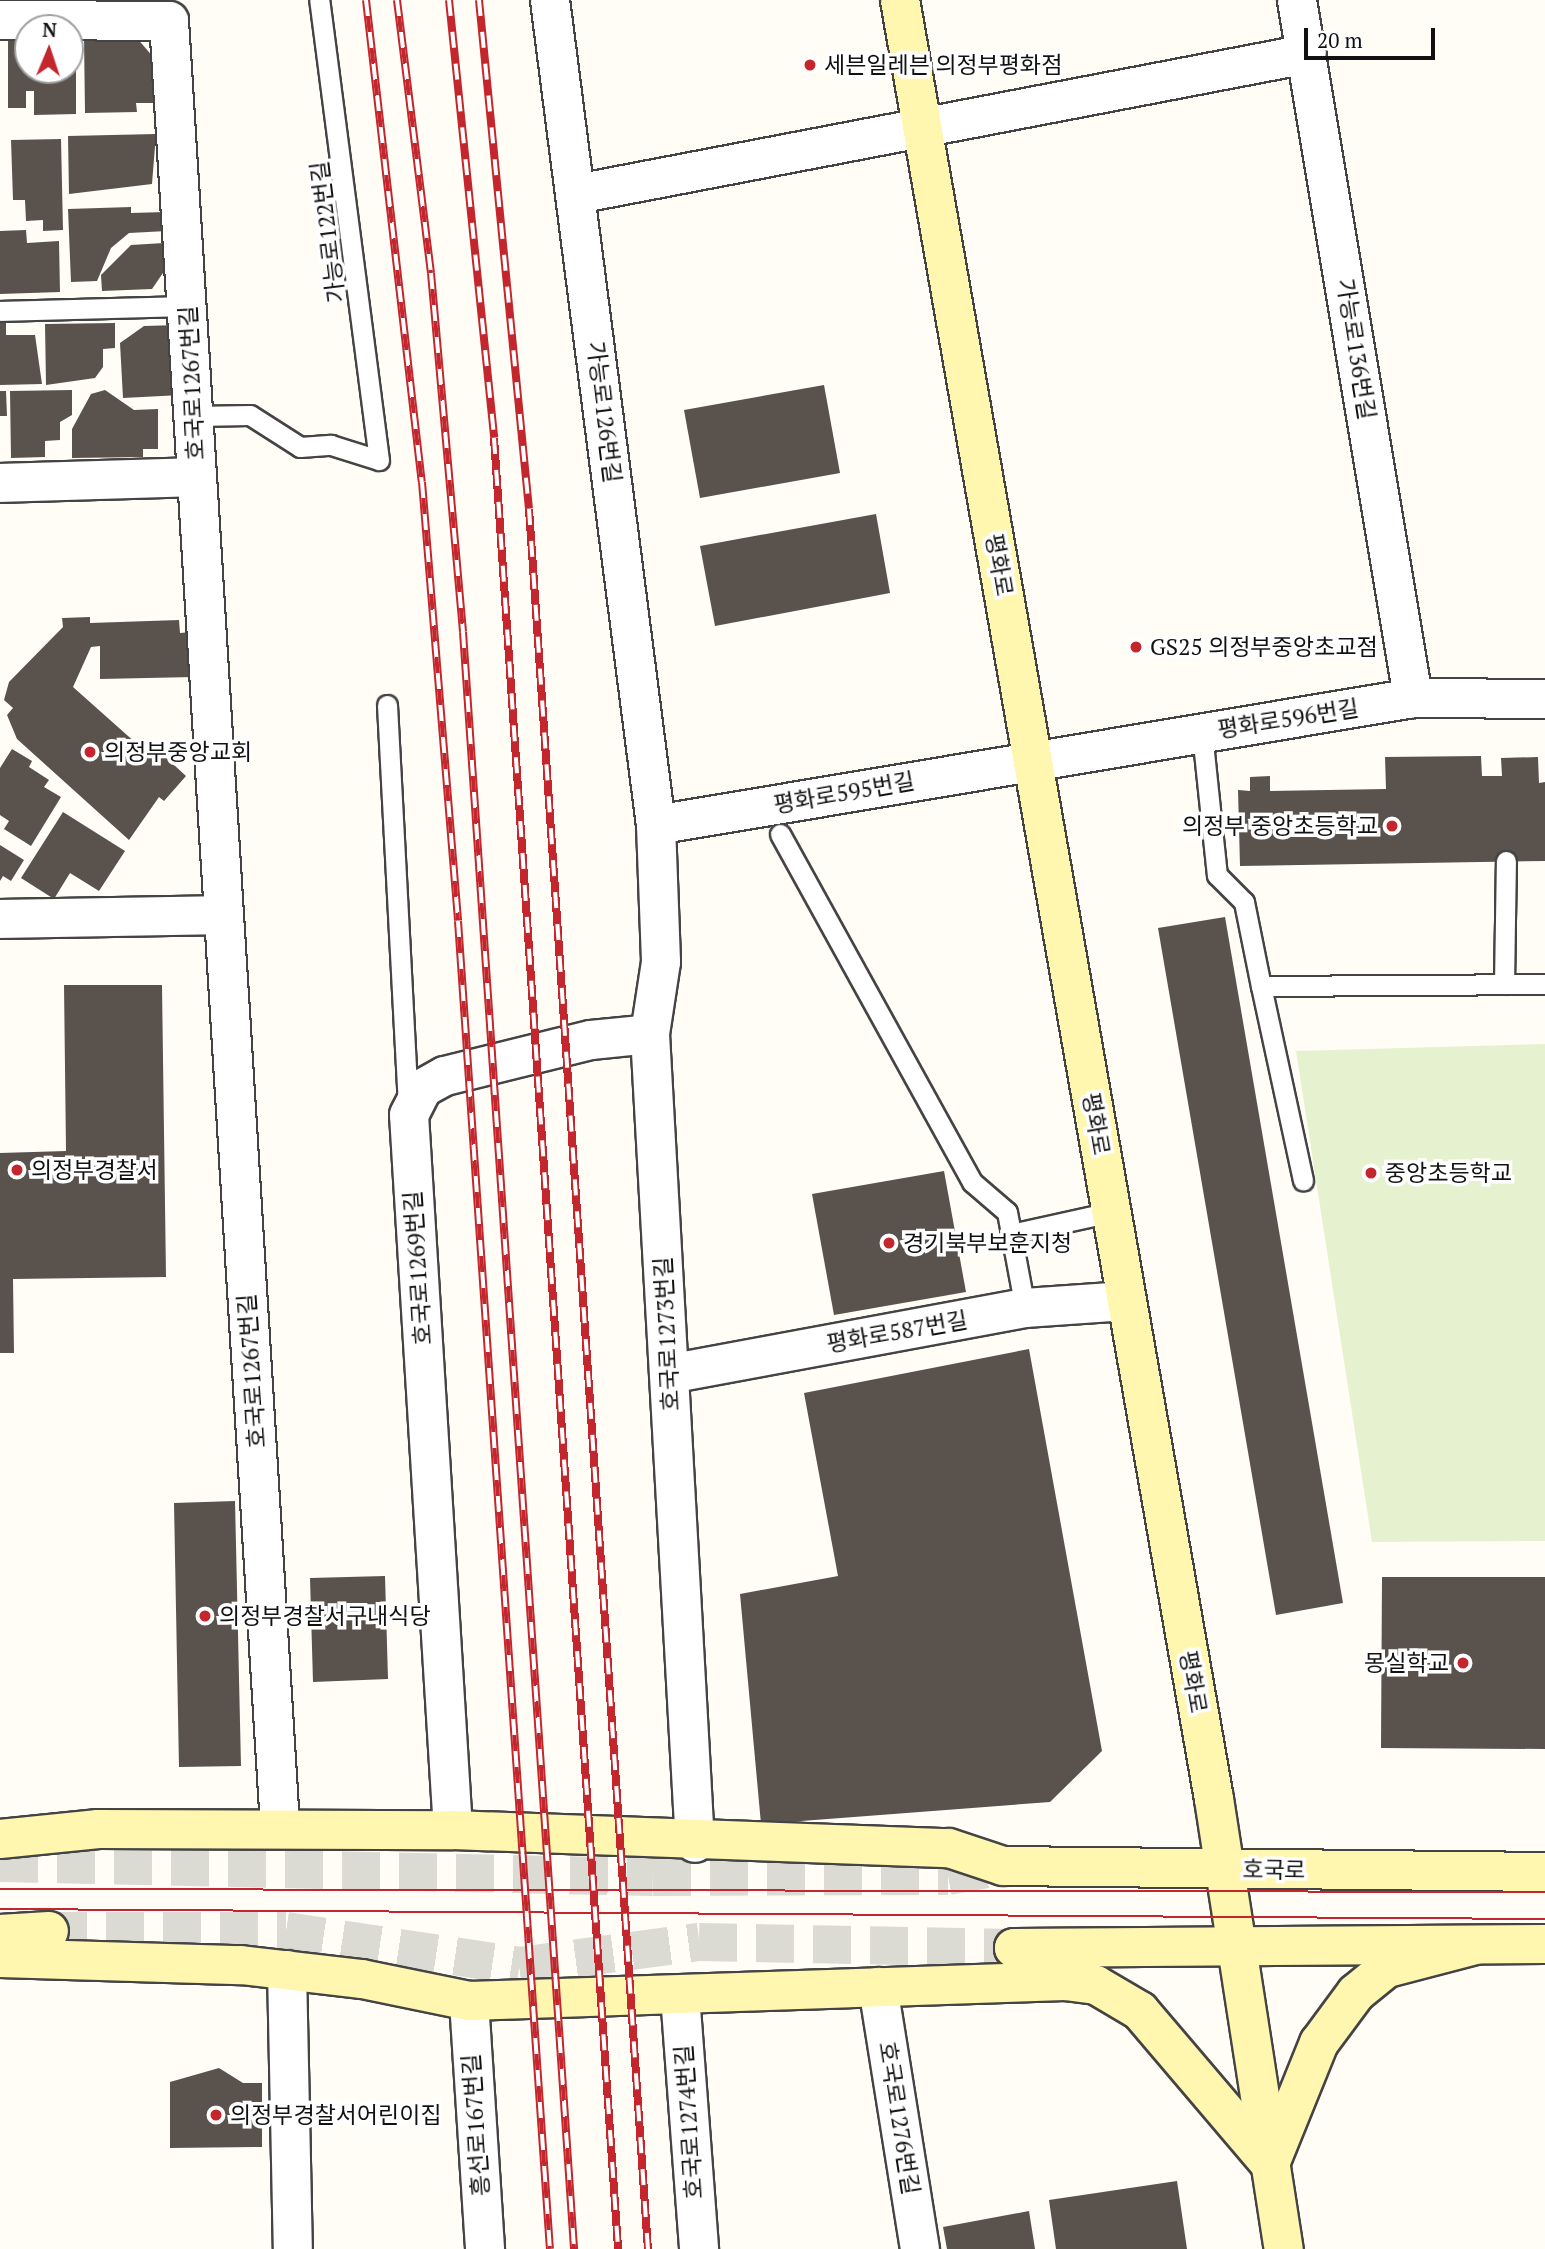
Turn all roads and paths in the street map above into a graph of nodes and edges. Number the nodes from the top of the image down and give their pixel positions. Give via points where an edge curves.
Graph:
1 (319, 0) edge
2 (550, 0) edge
3 (900, 0) edge
4 (1297, 0) edge
5 (92, 10) edge
6 (0, 20) edge
7 (1307, 54) junction
8 (922, 128) junction
9 (577, 194) junction
10 (187, 306) junction
11 (0, 311) edge
12 (194, 416) junction
13 (197, 477) junction
14 (0, 484) edge
15 (1413, 698) junction
16 (1545, 698) edge
17 (387, 705) dead end
18 (1202, 733) junction
19 (1032, 762) junction
20 (656, 825) junction
21 (779, 834) dead end
22 (1506, 861) dead end
23 (224, 915) junction
24 (0, 919) edge
25 (1504, 984) junction
26 (1545, 984) edge
27 (1261, 986) junction
28 (650, 1034) junction
29 (409, 1115) junction
30 (1303, 1181) dead end
31 (1111, 1212) junction
32 (1011, 1234) junction
33 (1126, 1301) junction
34 (1024, 1308) junction
35 (669, 1374) junction
36 (280, 1827) junction
37 (453, 1830) junction
38 (0, 1839) edge
39 (695, 1843) junction
40 (1224, 1869) junction
41 (1545, 1872) edge
42 (48, 1931) tunnel mouth
43 (0, 1934) edge
44 (1545, 1944) edge
45 (1475, 1945) junction
46 (1236, 1947) junction
47 (1014, 1948) junction
48 (0, 1958) edge
49 (287, 1970) junction
50 (1065, 1981) junction
51 (951, 1984) junction
52 (878, 1987) junction
53 (680, 1994) junction
54 (469, 2001) junction
55 (1270, 2164) junction
56 (293, 2249) edge
57 (485, 2249) edge
58 (699, 2249) edge
59 (920, 2249) edge
60 (1284, 2249) edge

1 - 12 lane, 가능로122번길 via 379,460 331,445 300,446 250,415
2 - 9 street, 가능로126번길
3 - 8 street, 평화로
4 - 7 street, 가능로136번길
5 - 6 street, 호국로1267번길
5 - 10 street, 호국로1267번길 via 169,21
7 - 8 street
7 - 15 street, 가능로136번길
8 - 9 street
8 - 19 street, 평화로
9 - 20 street, 가능로126번길
10 - 11 lane
10 - 12 street, 호국로1267번길
12 - 13 street, 호국로1267번길
13 - 14 street
13 - 23 street, 호국로1267번길
15 - 16 street, 평화로596번길
15 - 18 street, 평화로596번길
17 - 29 lane, 호국로1269번길
18 - 19 street, 평화로596번길
18 - 27 lane via 1217,876 1244,902
19 - 20 street, 평화로595번길
19 - 31 street, 평화로
20 - 28 street, 호국로1273번길 via 662,962
21 - 32 lane via 972,1182 1007,1212
22 - 25 lane
23 - 24 street
23 - 36 street, 호국로1267번길
25 - 26 lane
25 - 27 lane
27 - 30 lane
28 - 29 street via 591,1040 445,1076 423,1088
28 - 35 street, 호국로1273번길
29 - 37 street, 호국로1269번길
31 - 32 lane
31 - 33 street, 평화로
32 - 34 lane
33 - 34 street, 평화로587번길
33 - 40 street, 평화로
34 - 35 street, 평화로587번길
35 - 39 street, 호국로1273번길
36 - 37 street, 호국로
36 - 38 street, 호국로 via 98,1829
37 - 39 street, 호국로
39 - 40 street, 호국로 via 948,1848 1003,1866
40 - 41 street, 호국로
40 - 46 street, 평화로
42 - 43 street
44 - 45 street
45 - 46 street
45 - 55 street via 1404,1961 1356,1993 1319,2043
46 - 47 street
46 - 55 street, 평화로
47 - 50 street
47 - 51 street
48 - 49 street
49 - 54 street
49 - 56 street
50 - 51 street
50 - 55 street via 1096,1985 1157,2025
51 - 52 street
52 - 53 street
52 - 59 street, 호국로1276번길
53 - 54 street
53 - 58 street, 호국로1274번길
54 - 57 street, 흥선로167번길
55 - 60 street, 평화로

